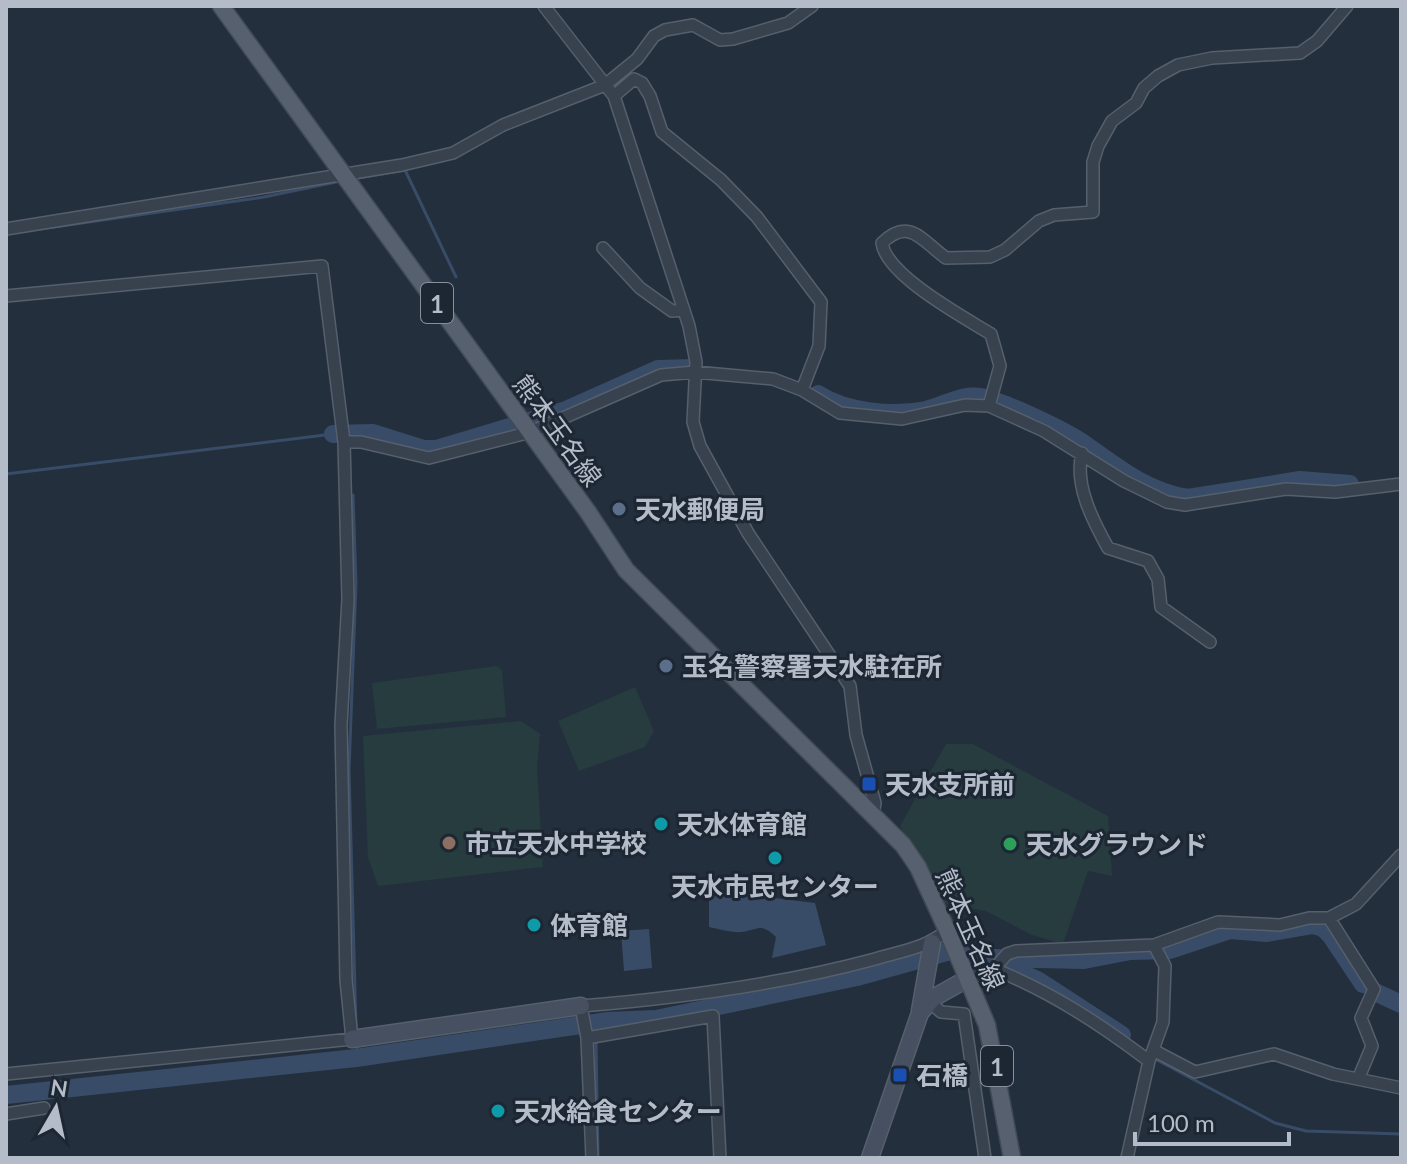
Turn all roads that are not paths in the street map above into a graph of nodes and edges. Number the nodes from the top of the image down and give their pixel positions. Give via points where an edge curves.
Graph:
1 (221, 6) edge
2 (544, 6) edge
3 (812, 6) edge
4 (1347, 6) edge
5 (605, 85) junction
6 (614, 96) junction
7 (351, 184) junction
8 (6, 229) edge
9 (603, 248) dead end
10 (6, 296) edge
11 (684, 310) junction
12 (695, 368) junction
13 (802, 388) junction
14 (990, 405) junction
15 (528, 429) junction
16 (342, 435) junction
17 (1082, 453) junction
18 (1401, 484) edge
19 (1210, 642) dead end
20 (873, 815) junction
21 (1401, 855) edge
22 (1329, 918) junction
23 (950, 936) junction
24 (1156, 950) junction
25 (931, 953) junction
26 (995, 968) junction
27 (967, 979) junction
28 (925, 1007) junction
29 (581, 1010) junction
30 (586, 1037) junction
31 (352, 1039) junction
32 (1151, 1055) junction
33 (6, 1074) edge
34 (1359, 1077) junction
35 (1401, 1088) edge
36 (44, 1108) dead end
37 (6, 1114) edge
38 (592, 1158) edge
39 (720, 1158) edge
40 (870, 1158) edge
41 (985, 1158) edge
42 (1012, 1158) edge
43 (1127, 1158) edge

1 - 7 main road, 熊本玉名線 / 1
2 - 5 street
3 - 5 street via 788,23 733,39 720,40 693,25 665,30
4 - 14 street via 1300,53 1212,58 1178,65 1158,76 1112,121 1098,146 1093,212 1039,221 990,257 946,258 922,236 906,231 893,233 882,243 891,263 991,334 1000,366
5 - 6 street
5 - 7 street via 503,125 453,153
6 - 11 street
6 - 13 street via 634,79 642,83 662,132 721,180 773,235 821,302 819,346
7 - 8 street
7 - 15 main road, 熊本玉名線 / 1
9 - 11 street via 640,288 672,311
10 - 16 street via 322,266
11 - 12 street
12 - 13 street
12 - 15 street via 661,375
12 - 20 street via 693,422 700,446 748,533 850,686 856,735 875,803
13 - 14 street via 840,413 902,419
14 - 17 street
15 - 16 street via 429,458
15 - 20 main road, 熊本玉名線 / 1 via 626,570
16 - 31 street via 348,599 341,725
17 - 18 street via 1124,481 1185,505 1286,489 1335,492
17 - 19 street via 1085,497 1108,548 1148,561 1158,579 1161,607
20 - 23 main road, 熊本玉名線 / 1 via 918,867
21 - 22 street via 1356,904
22 - 24 street via 1280,925 1218,922
22 - 34 street via 1374,989 1361,1018 1372,1046
23 - 25 street
23 - 27 main road, 熊本玉名線 / 1
24 - 26 street via 1016,951
24 - 32 street via 1165,966 1165,993 1163,1022
25 - 28 street
25 - 29 street
26 - 27 street
26 - 32 street
27 - 28 street
27 - 42 main road, 熊本玉名線 / 1 via 993,1048
28 - 40 street
28 - 41 street via 964,1014
29 - 30 street
29 - 31 street
30 - 38 street
30 - 39 street via 713,1016
31 - 33 street
32 - 34 street via 1195,1072 1274,1054
32 - 43 street
34 - 35 street
36 - 37 street

